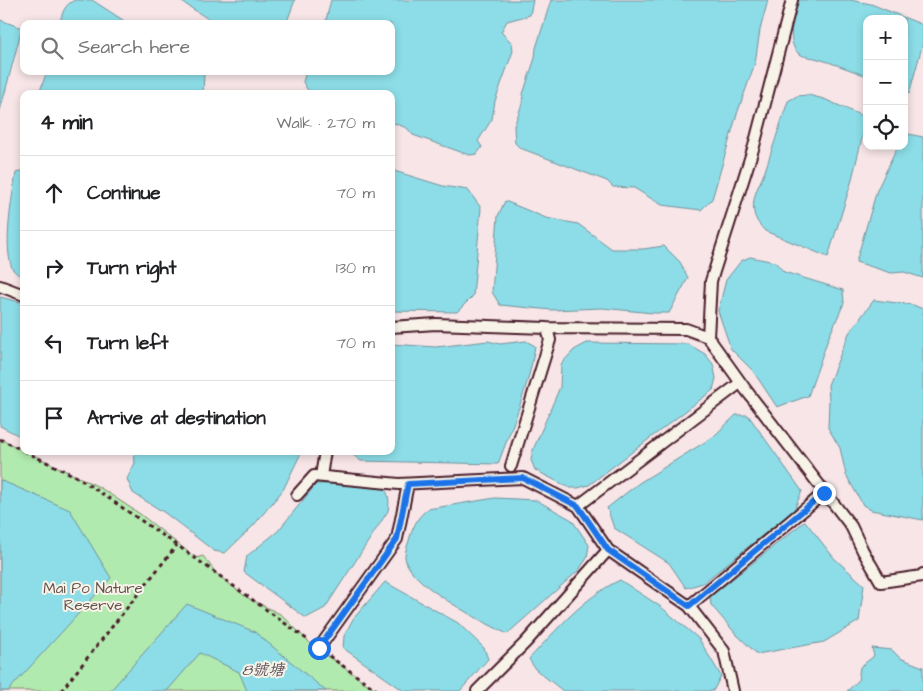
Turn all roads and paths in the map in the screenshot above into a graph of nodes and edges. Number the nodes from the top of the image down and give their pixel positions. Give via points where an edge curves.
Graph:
1 (792, 0) edge
2 (0, 286) edge
3 (20, 294) edge
4 (395, 327) edge
5 (547, 328) junction
6 (708, 336) junction
7 (740, 383) junction
8 (0, 439) edge
9 (20, 449) edge
10 (32, 455) edge
11 (324, 455) edge
12 (511, 466) dead end
13 (321, 476) junction
14 (408, 484) junction
15 (824, 493) junction
16 (297, 494) dead end
17 (578, 506) junction
18 (177, 545) junction
19 (608, 550) junction
20 (923, 574) edge
21 (689, 606) junction
22 (319, 648) junction
23 (61, 691) edge
24 (378, 691) edge
25 (477, 691) edge
26 (733, 691) edge

1 - 6 lane via 754,146 711,280
2 - 3 lane
4 - 5 lane via 436,324
5 - 6 lane via 686,329
5 - 12 lane via 550,340
6 - 7 lane
7 - 15 lane
7 - 17 lane
8 - 9 path
10 - 18 path via 78,478
11 - 13 lane
13 - 14 lane
13 - 16 lane via 314,476
14 - 17 lane via 523,478
14 - 22 lane via 397,539
15 - 20 lane via 851,526 882,582
15 - 21 lane
17 - 19 lane
18 - 22 path
18 - 23 path
19 - 21 lane
19 - 25 lane via 526,642
21 - 26 lane via 724,651
22 - 24 path

